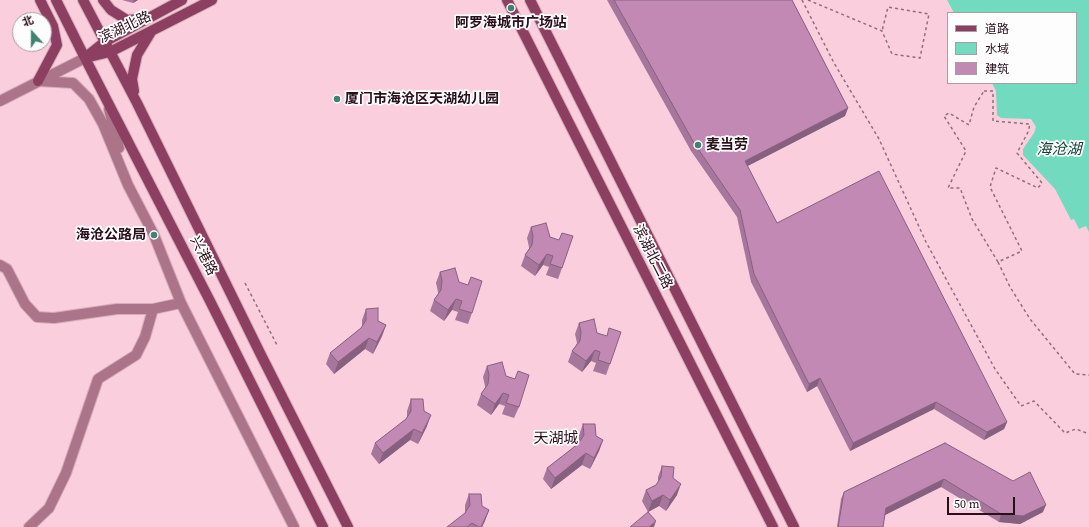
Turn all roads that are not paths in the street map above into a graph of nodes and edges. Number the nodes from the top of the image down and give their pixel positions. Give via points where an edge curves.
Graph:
1 (56, 0) edge
2 (83, 0) edge
3 (103, 0) edge
4 (182, 0) edge
5 (212, 0) edge
6 (507, 0) edge
7 (530, 0) edge
8 (41, 1) edge
9 (145, 19) junction
10 (152, 31) junction
11 (106, 41) junction
12 (110, 52) junction
13 (85, 58) junction
14 (38, 81) junction
15 (106, 100) junction
16 (0, 101) edge
17 (137, 103) junction
18 (128, 185) junction
19 (0, 265) edge
20 (181, 303) junction
21 (153, 309) junction
22 (29, 527) edge
23 (294, 527) edge
24 (323, 527) edge
25 (348, 527) edge
26 (772, 527) edge
27 (794, 527) edge

1 - 13 street, 兴港路
2 - 11 street, 兴港路
3 - 9 street via 111,10 127,20
4 - 9 street, 滨湖北路
5 - 10 street, 滨湖北路
6 - 26 street, 滨湖北二路
7 - 27 street, 滨湖北二路
8 - 14 street via 53,26 57,45
9 - 11 street, 滨湖北路
10 - 12 street, 滨湖北路
10 - 17 street via 137,55 133,73
11 - 12 street, 兴港路
11 - 13 street, 滨湖北路
12 - 13 street, 滨湖北路
12 - 17 street, 兴港路
13 - 14 street
13 - 15 street, 兴港路
14 - 16 street
14 - 18 street via 73,83 89,98 103,124
15 - 18 street
15 - 24 street, 兴港路 via 214,308
17 - 25 street, 兴港路
18 - 20 street via 154,235
19 - 21 street via 7,269 25,304 37,317 54,318 117,309
20 - 21 street
20 - 23 street
21 - 22 street via 145,337 136,355 98,379 66,473 49,508

